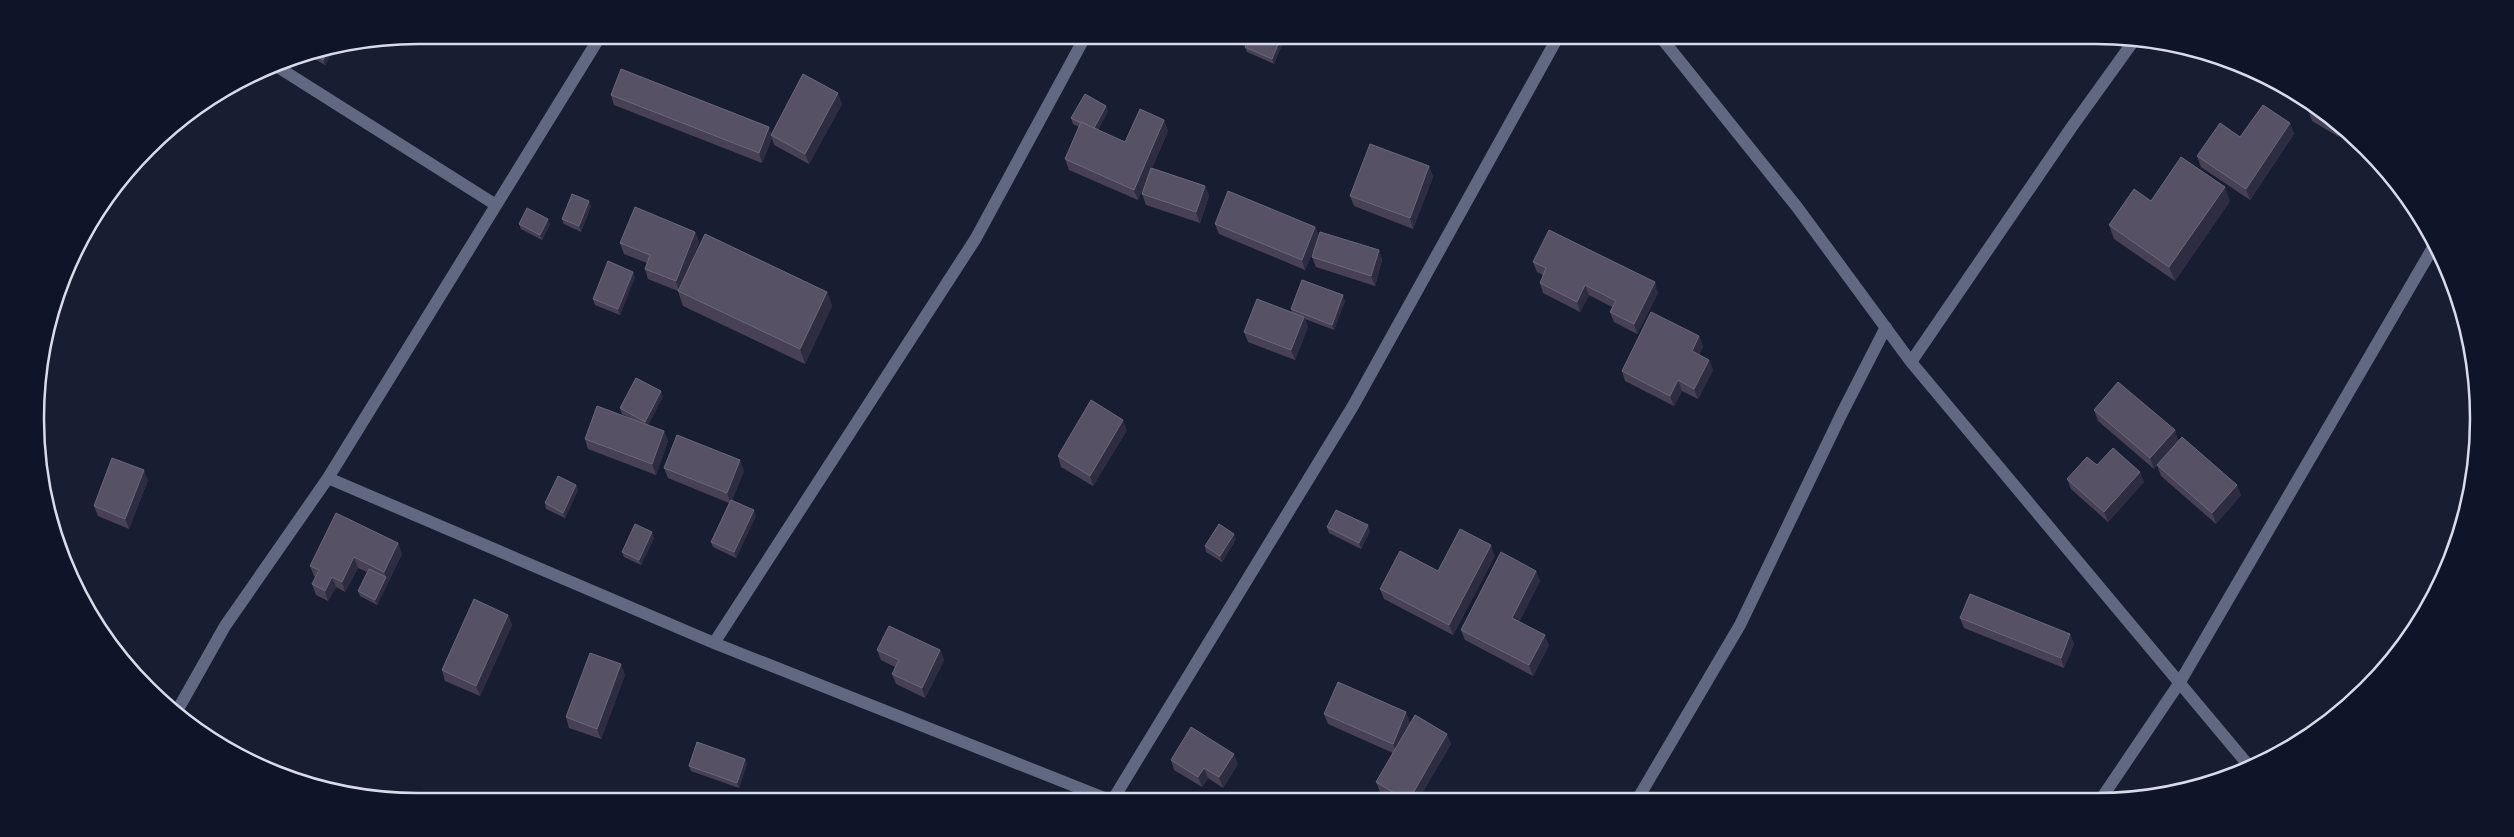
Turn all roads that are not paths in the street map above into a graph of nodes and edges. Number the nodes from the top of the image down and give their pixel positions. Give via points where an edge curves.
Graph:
1 (595, 44) edge
2 (1081, 44) edge
3 (1554, 44) edge
4 (1666, 44) edge
5 (2130, 46) edge
6 (281, 70) edge
7 (496, 205) junction
8 (2431, 251) edge
9 (1886, 327) junction
10 (1911, 362) junction
11 (328, 478) junction
12 (714, 643) junction
13 (2180, 682) junction
14 (179, 707) edge
15 (2246, 762) edge
16 (1092, 793) edge
17 (1117, 793) edge
18 (1641, 793) edge
19 (2105, 793) edge

1 - 7 street
2 - 12 street via 976,238
3 - 17 street via 1353,406
4 - 9 street via 1797,206
5 - 10 street
6 - 7 street
7 - 11 street
8 - 13 street
9 - 10 street
9 - 18 street via 1740,625
10 - 13 street
11 - 12 street
11 - 14 street via 225,626
12 - 16 street
13 - 15 street
13 - 19 street

